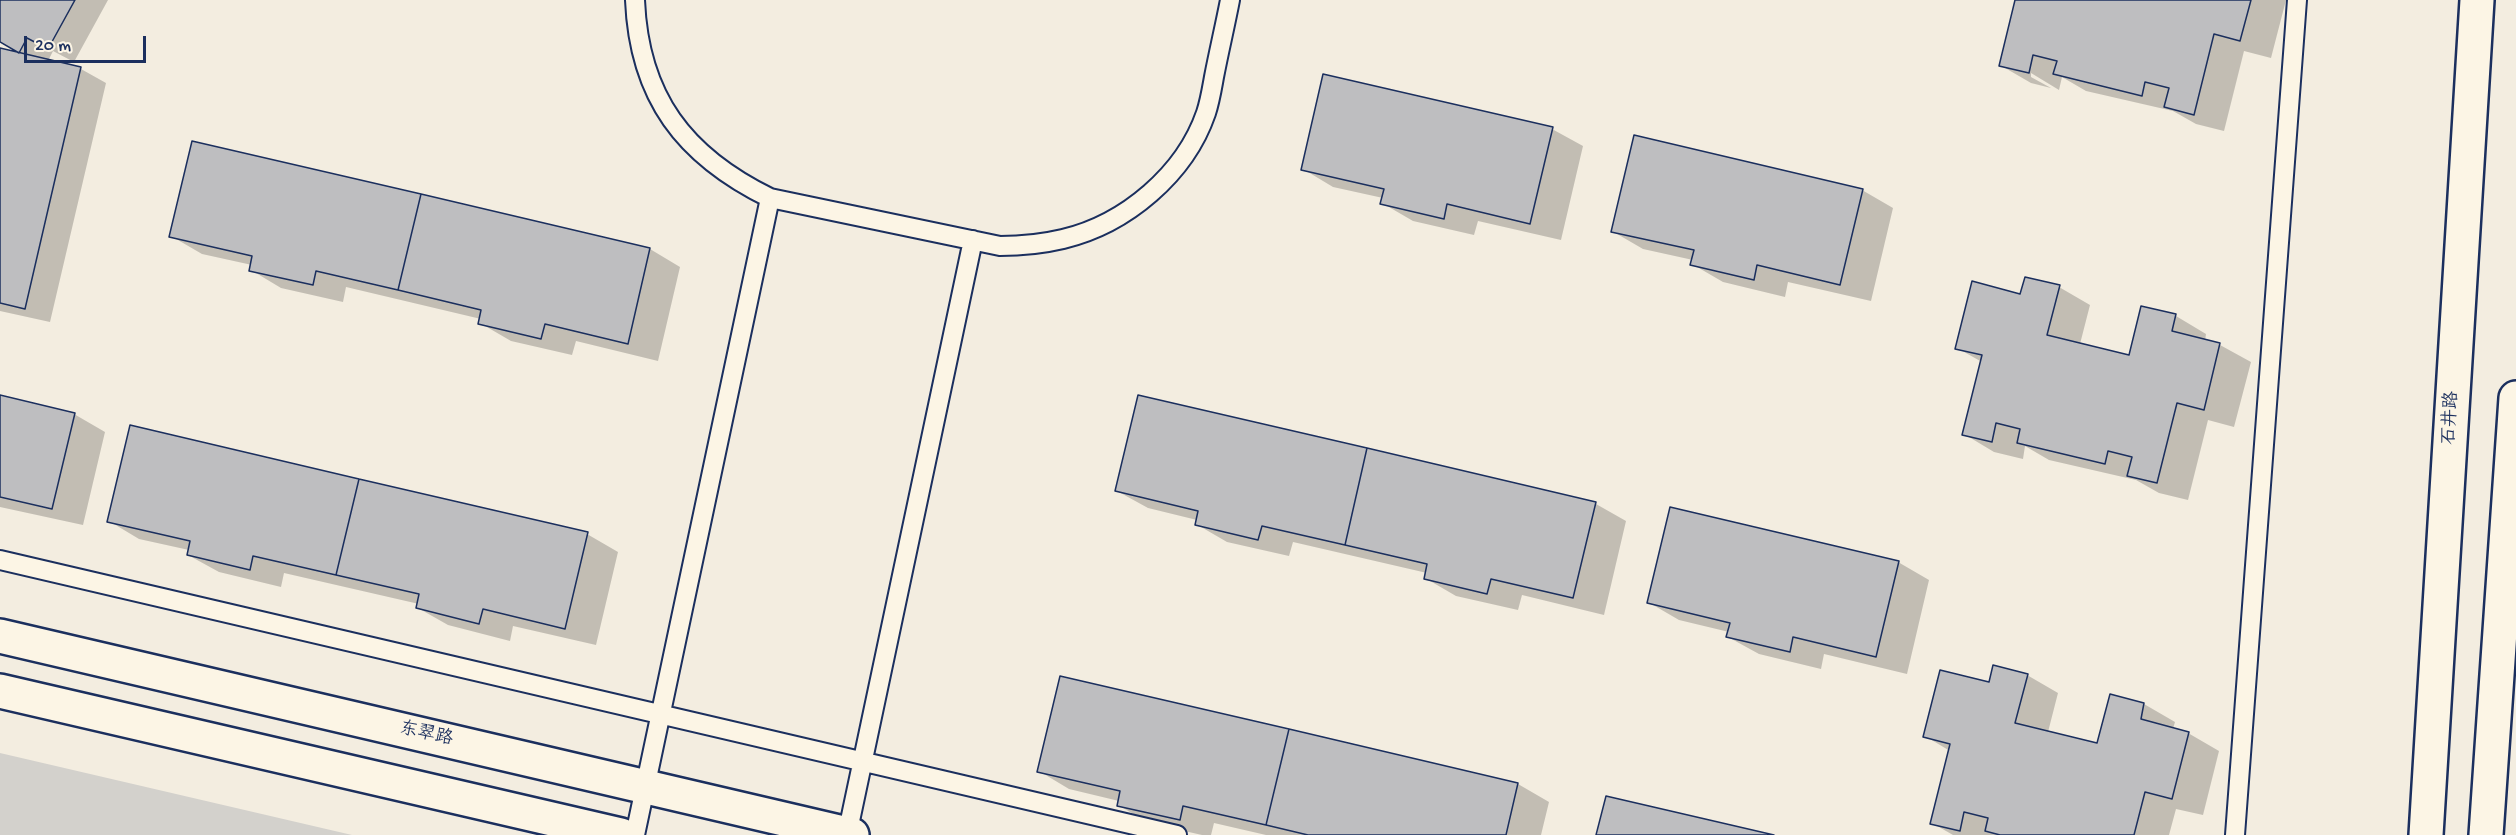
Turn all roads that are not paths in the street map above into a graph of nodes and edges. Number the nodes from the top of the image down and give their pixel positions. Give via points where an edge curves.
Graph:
1 (636, 0) edge
2 (1230, 0) edge
3 (2297, 0) edge
4 (2477, 0) edge
5 (770, 198) junction
6 (973, 240) junction
7 (2516, 398) edge
8 (0, 560) edge
9 (0, 636) edge
10 (0, 691) edge
11 (660, 714) junction
12 (863, 762) junction
13 (645, 786) junction
14 (621, 835) edge
15 (634, 835) edge
16 (849, 835) edge
17 (1177, 835) edge
18 (2235, 835) edge
19 (2426, 835) edge
20 (2486, 835) edge

1 - 5 lane via 636,25 643,57 653,88 669,117 713,165
2 - 6 lane via 1206,112 1173,169 1151,193 1115,218 1065,239 1000,246
3 - 18 lane
4 - 19 street, 石井路
5 - 6 lane
5 - 11 lane
6 - 12 lane
7 - 20 street
8 - 11 lane
9 - 13 street, 东翠路
10 - 14 street
11 - 12 lane
11 - 13 lane
12 - 16 lane
12 - 17 lane
13 - 15 lane
13 - 16 street, 东翠路

